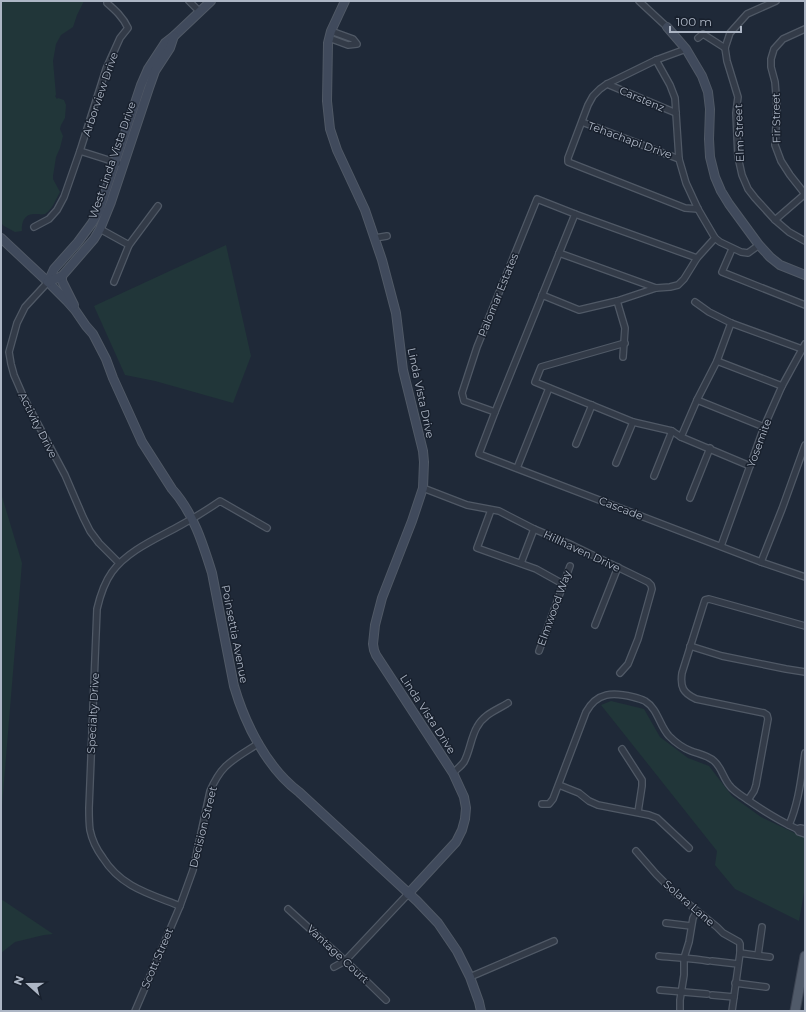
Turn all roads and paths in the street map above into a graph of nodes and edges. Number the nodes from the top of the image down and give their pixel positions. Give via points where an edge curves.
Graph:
1 (107, 1) edge
2 (189, 1) edge
3 (211, 1) edge
4 (345, 1) edge
5 (639, 1) edge
6 (776, 1) edge
7 (200, 12) junction
8 (667, 27) joint
9 (805, 29) edge
10 (174, 36) junction
11 (698, 38) dead end
12 (726, 48) junction
13 (686, 49) junction
14 (656, 60) junction
15 (607, 84) junction
16 (676, 114) junction
17 (582, 122) junction
18 (80, 151) junction
19 (679, 158) junction
20 (115, 161) junction
21 (124, 165) junction
22 (805, 194) edge
23 (158, 206) dead end
24 (698, 209) junction
25 (575, 214) junction
26 (775, 220) junction
27 (34, 227) dead end
28 (100, 228) junction
29 (387, 236) dead end
30 (1, 238) edge
31 (375, 238) junction
32 (715, 238) junction
33 (805, 241) edge
34 (129, 245) junction
35 (759, 245) junction
36 (732, 249) junction
37 (559, 253) junction
38 (697, 258) junction
39 (805, 274) edge
40 (62, 276) junction
41 (805, 280) edge
42 (48, 282) junction
43 (114, 282) dead end
44 (656, 288) junction
45 (542, 295) junction
46 (617, 301) junction
47 (695, 302) dead end
48 (805, 305) edge
49 (75, 310) junction
50 (731, 323) junction
51 (625, 342) junction
52 (804, 346) edge
53 (623, 358) dead end
54 (717, 361) junction
55 (782, 386) junction
56 (549, 388) junction
57 (697, 400) junction
58 (592, 405) junction
59 (495, 412) junction
60 (633, 422) junction
61 (764, 427) junction
62 (672, 432) junction
63 (681, 437) junction
64 (576, 444) dead end
65 (805, 445) edge
66 (710, 448) junction
67 (616, 463) dead end
68 (750, 466) junction
69 (516, 468) junction
70 (654, 476) dead end
71 (423, 488) junction
72 (690, 498) dead end
73 (491, 510) junction
74 (192, 519) junction
75 (267, 528) dead end
76 (534, 529) junction
77 (721, 546) junction
78 (761, 562) junction
79 (119, 563) junction
80 (522, 563) junction
81 (570, 566) dead end
82 (618, 567) junction
83 (805, 577) edge
84 (563, 584) junction
85 (595, 625) dead end
86 (805, 626) edge
87 (690, 646) junction
88 (539, 651) dead end
89 (805, 672) edge
90 (620, 673) dead end
91 (508, 703) dead end
92 (259, 743) junction
93 (622, 749) dead end
94 (805, 753) edge
95 (453, 773) junction
96 (559, 785) junction
97 (748, 800) junction
98 (542, 804) dead end
99 (638, 812) junction
100 (789, 825) junction
101 (797, 829) junction
102 (805, 829) edge
103 (805, 834) edge
104 (689, 848) dead end
105 (636, 851) dead end
106 (408, 894) junction
107 (180, 906) junction
108 (288, 909) dead end
109 (697, 911) junction
110 (666, 923) dead end
111 (691, 926) junction
112 (762, 927) dead end
113 (554, 941) dead end
114 (740, 953) junction
115 (758, 955) junction
116 (659, 956) dead end
117 (805, 956) edge
118 (770, 957) dead end
119 (684, 958) junction
120 (345, 961) junction
121 (738, 964) junction
122 (334, 967) dead end
123 (470, 976) junction
124 (736, 983) junction
125 (766, 987) dead end
126 (660, 990) dead end
127 (681, 991) junction
128 (734, 997) junction
129 (386, 1000) dead end
130 (135, 1011) edge
131 (481, 1011) edge
132 (681, 1011) edge
133 (732, 1011) edge
134 (795, 1011) edge

1 - 18 street, Arborview Drive via 128,28 120,38 106,69
2 - 7 street
3 - 7 main road, West Linda Vista Drive
4 - 31 main road, Linda Vista Drive via 330,35 327,55 330,129
5 - 8 street
6 - 12 street, Elm Street via 747,14 730,33
7 - 10 main road, West Linda Vista Drive
8 - 13 main road
9 - 22 street, Fir Street via 783,39 774,49 771,59 777,107 775,145 781,162
10 - 20 main road, West Linda Vista Drive via 165,43 148,68
10 - 21 main road, West Linda Vista Drive via 170,48 155,71
11 - 12 street via 702,34
12 - 26 street, Elm Street via 727,61 738,97 737,146 742,175 748,189
13 - 14 street
13 - 35 main road via 708,92 710,158 715,177 729,204
14 - 15 street
14 - 16 street via 675,98
15 - 16 street, Carstenz
15 - 17 street via 593,96
16 - 19 street
17 - 19 street, Tehachapi Drive
17 - 24 street via 568,162 685,208
18 - 20 street, Arborview Drive
18 - 27 street, Arborview Drive via 57,210 49,219
19 - 24 street via 686,184
20 - 21 street, Arborview Drive
20 - 42 main road, West Linda Vista Drive via 99,211 78,242 54,269
21 - 28 main road, West Linda Vista Drive
22 - 26 street
23 - 34 street
24 - 32 street
25 - 37 street
25 - 38 street
25 - 59 street, Palomar Estates via 538,198 477,347 462,393 464,401
26 - 33 street, Elm Street
28 - 34 street
28 - 40 main road, West Linda Vista Drive via 94,239
29 - 31 street
30 - 42 main road, Poinsettia Avenue
31 - 71 main road, Linda Vista Drive via 396,313 403,370 423,451
32 - 36 street
32 - 38 street
34 - 43 street
35 - 36 street via 748,253
35 - 39 main road via 780,265
35 - 41 main road via 763,254 777,269
36 - 48 street via 722,272
37 - 44 street
37 - 45 street
38 - 44 street via 678,285
40 - 42 main road, West Linda Vista Drive
40 - 49 main road
42 - 49 main road, Poinsettia Avenue
42 - 79 street, Activity Drive via 25,307 17,323 9,352 11,364 30,411 90,531
44 - 46 street
45 - 46 street via 579,310
45 - 59 street
46 - 51 street via 625,328
47 - 50 street
49 - 74 main road, Poinsettia Avenue via 94,334 142,442
50 - 52 street
50 - 54 street
51 - 53 street
51 - 56 street via 541,367 535,382
52 - 55 street, Yosemite
54 - 55 street
54 - 57 street
55 - 61 street, Yosemite
56 - 58 street
56 - 69 street
57 - 61 street
57 - 63 street
58 - 60 street
58 - 64 street
59 - 69 street, Cascade via 479,454
60 - 62 street
60 - 67 street
61 - 68 street, Yosemite
62 - 63 street
62 - 70 street
63 - 66 street
65 - 78 street
66 - 68 street
66 - 72 street
68 - 77 street, Yosemite
69 - 77 street, Cascade
71 - 73 street, Hillhaven Drive via 467,505
71 - 95 main road, Linda Vista Drive via 382,598 373,644 376,655
73 - 76 street, Hillhaven Drive via 499,511
73 - 80 street via 477,548
74 - 75 street, Specialty Drive via 220,501
74 - 79 street, Specialty Drive via 135,550
74 - 92 main road, Poinsettia Avenue via 212,573 239,702
76 - 80 street
76 - 82 street, Hillhaven Drive
77 - 78 street, Cascade
78 - 83 street, Cascade
79 - 107 street, Specialty Drive via 105,584 97,609 90,828 98,851 117,877 136,889
80 - 84 street
81 - 84 street, Elmwood Way
82 - 85 street
82 - 90 street, Hillhaven Drive via 648,582 652,589 638,639 628,664
84 - 88 street, Elmwood Way
86 - 87 street via 709,599 705,600
87 - 89 street via 722,656
87 - 97 street via 681,680 685,692 696,699 764,712 767,715 756,785
91 - 95 street, Linda Vista Drive via 493,710 480,723 464,761
92 - 106 main road, Poinsettia Avenue via 289,784
92 - 107 street, Decision Street via 234,759 215,780 210,791 193,870
93 - 99 street via 642,780
94 - 100 street via 797,804
95 - 106 main road, Linda Vista Drive via 466,808 462,830 456,842
96 - 97 street via 590,705 605,695 617,694 644,700 651,705 662,726 675,741 684,748 713,760 730,787
96 - 98 street via 549,804
96 - 99 street via 579,793 598,805
97 - 100 street
99 - 104 street via 657,818
100 - 101 street
101 - 102 street
101 - 103 street
105 - 109 street, Solara Lane via 675,893
106 - 120 street
106 - 123 main road, Poinsettia Avenue via 438,923
107 - 130 street, Scott Street
108 - 120 street, Vantage Court
109 - 111 street
109 - 114 street, Solara Lane via 723,933 739,942
110 - 111 street
111 - 119 street
112 - 115 street
113 - 123 street
114 - 115 street
114 - 121 street
115 - 118 street
116 - 119 street
117 - 134 main road
119 - 121 street
119 - 127 street
120 - 122 street
120 - 129 street, Vantage Court
121 - 124 street
123 - 131 main road, Poinsettia Avenue
124 - 125 street
124 - 128 street
126 - 127 street
127 - 128 street
127 - 132 street
128 - 133 street

